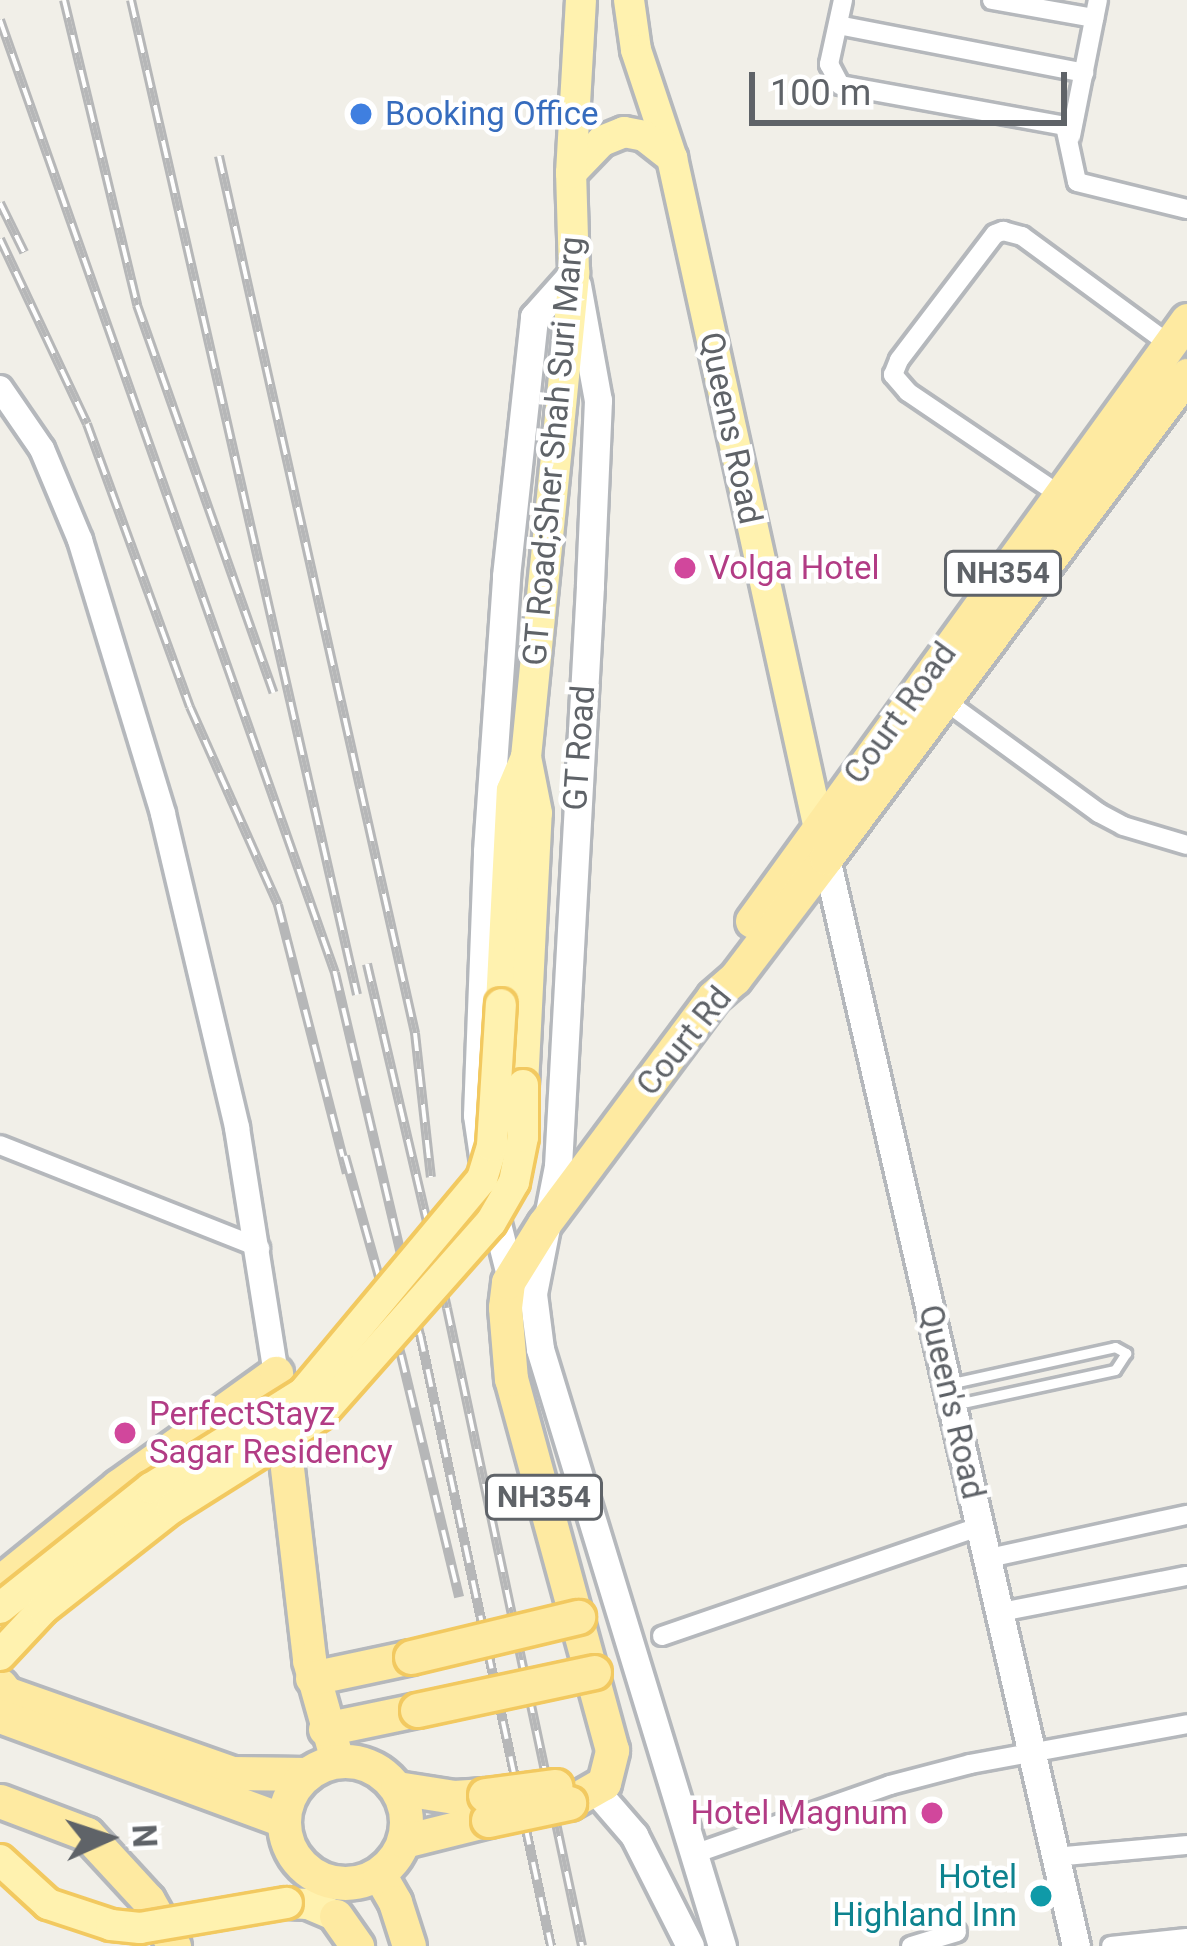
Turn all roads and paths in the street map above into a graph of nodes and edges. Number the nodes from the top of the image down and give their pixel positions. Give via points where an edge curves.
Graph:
1 (584, 0) edge
2 (629, 0) edge
3 (843, 0) edge
4 (992, 0) edge
5 (1096, 9) edge
6 (838, 26) junction
7 (1084, 73) junction
8 (1071, 136) junction
9 (672, 158) junction
10 (571, 173) junction
11 (1187, 209) edge
12 (574, 272) junction
13 (1178, 332) edge
14 (1174, 386) edge
15 (0, 388) edge
16 (1060, 495) junction
17 (944, 700) junction
18 (526, 757) junction
19 (816, 825) junction
20 (1187, 845) edge
21 (826, 858) junction
22 (713, 998) junction
23 (0, 1145) edge
24 (544, 1224) junction
25 (260, 1248) junction
26 (509, 1280) junction
27 (276, 1373) junction
28 (951, 1394) junction
29 (1187, 1515) edge
30 (981, 1526) junction
31 (989, 1558) junction
32 (1187, 1576) edge
33 (0, 1582) edge
34 (0, 1608) edge
35 (1001, 1612) junction
36 (578, 1617) junction
37 (662, 1636) dead end
38 (0, 1655) edge
39 (594, 1672) junction
40 (312, 1678) junction
41 (0, 1685) edge
42 (0, 1716) edge
43 (1187, 1724) edge
44 (1031, 1751) junction
45 (323, 1754) junction
46 (397, 1788) junction
47 (575, 1793) junction
48 (0, 1802) edge
49 (486, 1807) junction
50 (283, 1820) junction
51 (404, 1841) junction
52 (1187, 1845) edge
53 (694, 1854) junction
54 (1055, 1857) junction
55 (0, 1860) edge
56 (379, 1874) junction
57 (340, 1931) edge
58 (957, 1932) dead end
59 (404, 1938) edge
60 (1187, 1938) edge
61 (174, 1946) edge
62 (358, 1946) edge
63 (691, 1946) edge
64 (722, 1946) edge
65 (910, 1946) edge
66 (1076, 1946) edge
67 (1111, 1946) edge

1 - 10 main road, GT Road;Sher Shah Suri Marg
2 - 9 main road, Queens Road via 636,50
3 - 6 street
4 - 5 street
5 - 7 street
6 - 7 street
6 - 8 street via 829,64 840,85 1058,124
7 - 8 street
8 - 11 street via 1077,182
9 - 10 main road via 644,136 624,132 602,141
9 - 19 main road, Queens Road
10 - 12 main road, GT Road;Sher Shah Suri Marg
12 - 18 main road, GT Road;Sher Shah Suri Marg
12 - 24 main road, GT Road via 598,400 558,1166
12 - 26 main road via 534,317 487,851 477,1115
13 - 14 highway, Court Road / NH354
13 - 16 street via 1003,231 898,360 893,375 908,392
14 - 16 highway, Court Road / NH354
14 - 17 highway, Court Road / NH354
15 - 25 street via 42,449 108,620 163,814
16 - 19 highway, Court Road / NH354
17 - 20 street via 1099,813
17 - 21 highway, Court Road / NH354
18 - 34 main road, bridge via 512,790 492,1146 482,1178 303,1393 151,1487
18 - 38 main road, bridge via 537,812 524,1137 514,1182 491,1222 321,1414 172,1508
19 - 21 main road, Queens Road
19 - 22 highway, Court Road / NH354 via 722,966
21 - 22 highway, Court Rd / NH354
21 - 28 main road, Queen's Road
22 - 24 highway, Court Rd / NH354
23 - 25 street
24 - 26 highway, NH354
24 - 53 main road, GT Road via 533,1294 540,1349
25 - 27 street
26 - 36 highway, NH354 via 511,1379
27 - 33 highway
27 - 40 highway
28 - 28 lane via 1115,1347 1126,1353 1115,1370
28 - 30 main road, Queen's Road
29 - 31 street
30 - 31 main road, Queen's Road
30 - 37 street
31 - 35 main road, Queen's Road
32 - 35 street
35 - 44 main road, Queen's Road
36 - 39 highway, NH354
36 - 40 highway, bridge
39 - 45 highway, bridge via 417,1710
39 - 47 highway, NH354 via 612,1750
40 - 45 highway
41 - 45 highway, NH354 via 92,1725 252,1777
42 - 50 highway
43 - 44 street
44 - 53 street via 890,1785
44 - 54 main road, Queen's Road
45 - 46 highway, NH354 via 364,1763
45 - 50 highway via 286,1800
46 - 49 highway, NH354
46 - 51 highway via 408,1823
47 - 49 highway, NH354, bridge
47 - 63 main road via 634,1835
48 - 61 highway via 87,1834 148,1900
49 - 51 highway, NH354
50 - 56 highway via 285,1840 310,1874 348,1885
51 - 56 highway
52 - 54 street
53 - 64 main road, GT Road
54 - 66 main road, Queen's Road
55 - 57 main road, bridge via 48,1904 111,1925 140,1928 287,1903 308,1904
56 - 59 highway
57 - 62 highway
58 - 65 street
60 - 67 street

